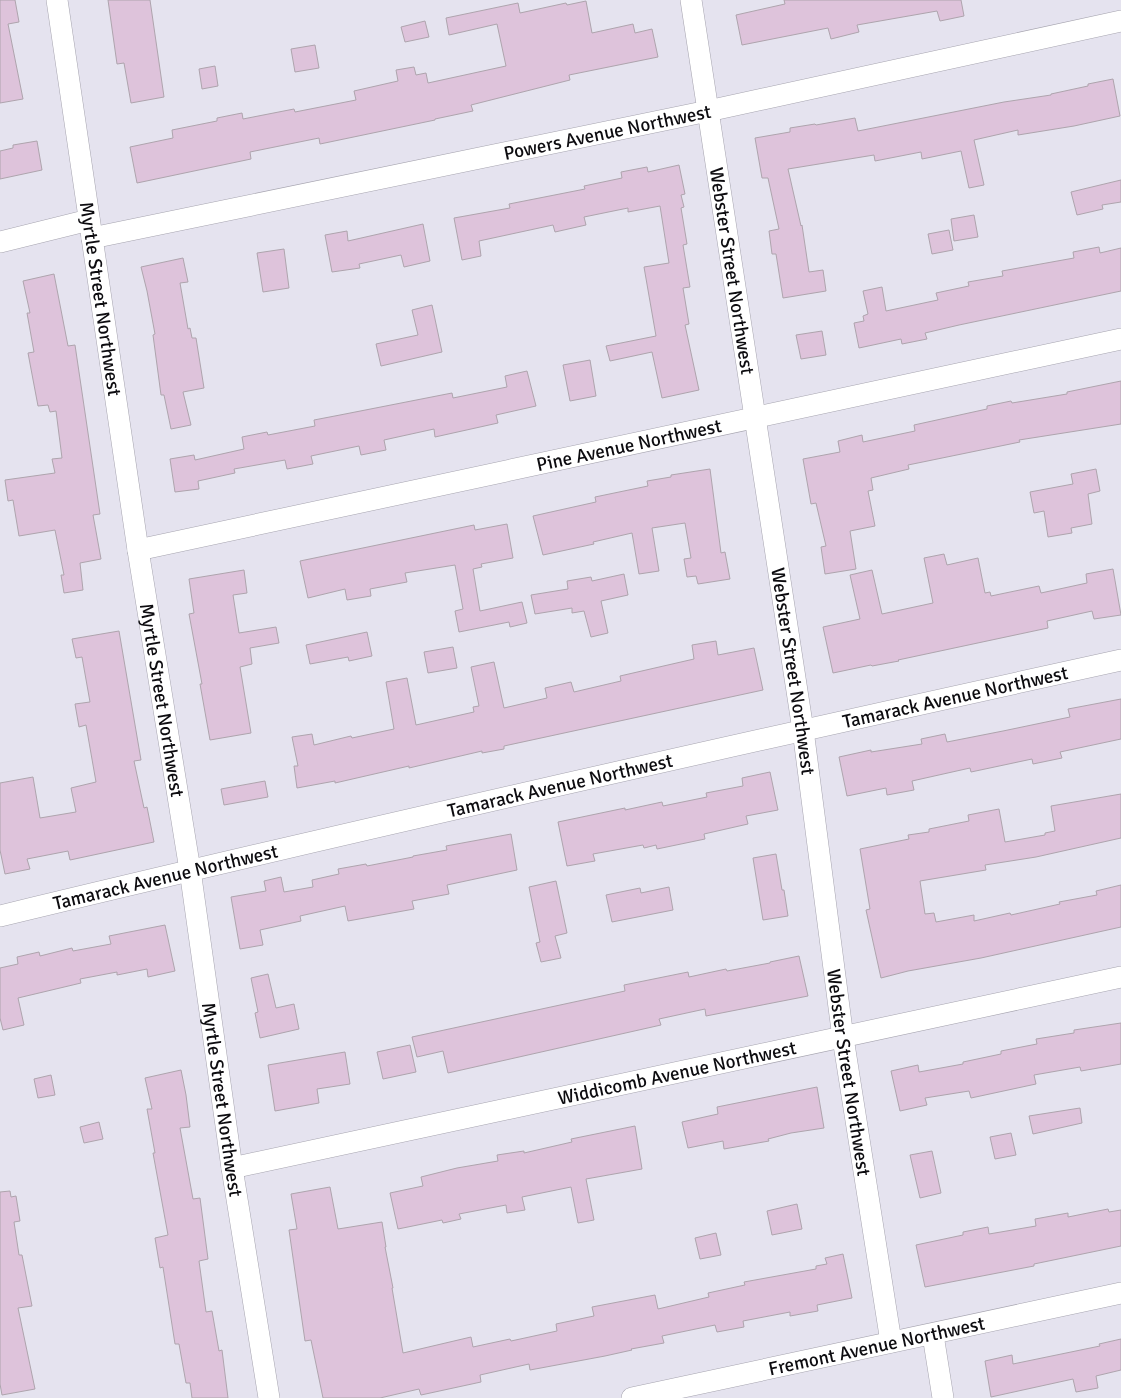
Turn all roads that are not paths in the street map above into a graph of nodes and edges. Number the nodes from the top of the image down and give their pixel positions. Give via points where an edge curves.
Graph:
1 (57, 0) edge
2 (692, 0) edge
3 (1121, 21) edge
4 (708, 111) junction
5 (91, 229) junction
6 (0, 242) edge
7 (1121, 339) edge
8 (755, 418) junction
9 (138, 550) junction
10 (1121, 660) edge
11 (803, 730) junction
12 (190, 870) junction
13 (0, 916) edge
14 (1121, 977) edge
15 (843, 1038) junction
16 (232, 1168) junction
17 (1121, 1293) edge
18 (933, 1335) junction
19 (891, 1342) junction
20 (268, 1398) edge
21 (632, 1398) edge
22 (943, 1398) edge

1 - 5 street, Myrtle Street Northwest
2 - 4 street, Webster Street Northwest
3 - 4 street, Powers Avenue Northwest
4 - 5 street, Powers Avenue Northwest
4 - 8 street, Webster Street Northwest
5 - 6 street, Powers Avenue Northwest
5 - 9 street, Myrtle Street Northwest
7 - 8 street, Pine Avenue Northwest
8 - 9 street, Pine Avenue Northwest
8 - 11 street, Webster Street Northwest
9 - 12 street, Myrtle Street Northwest
10 - 11 street, Tamarack Avenue Northwest
11 - 12 street, Tamarack Avenue Northwest
11 - 15 street, Webster Street Northwest
12 - 13 street, Tamarack Avenue Northwest
12 - 16 street, Myrtle Street Northwest
14 - 15 street, Widdicomb Avenue Northwest
15 - 16 street, Widdicomb Avenue Northwest
15 - 19 street, Webster Street Northwest
16 - 20 street, Myrtle Street Northwest
17 - 18 street, Fremont Avenue Northwest
18 - 19 street, Fremont Avenue Northwest
18 - 22 street
19 - 21 street, Fremont Avenue Northwest

